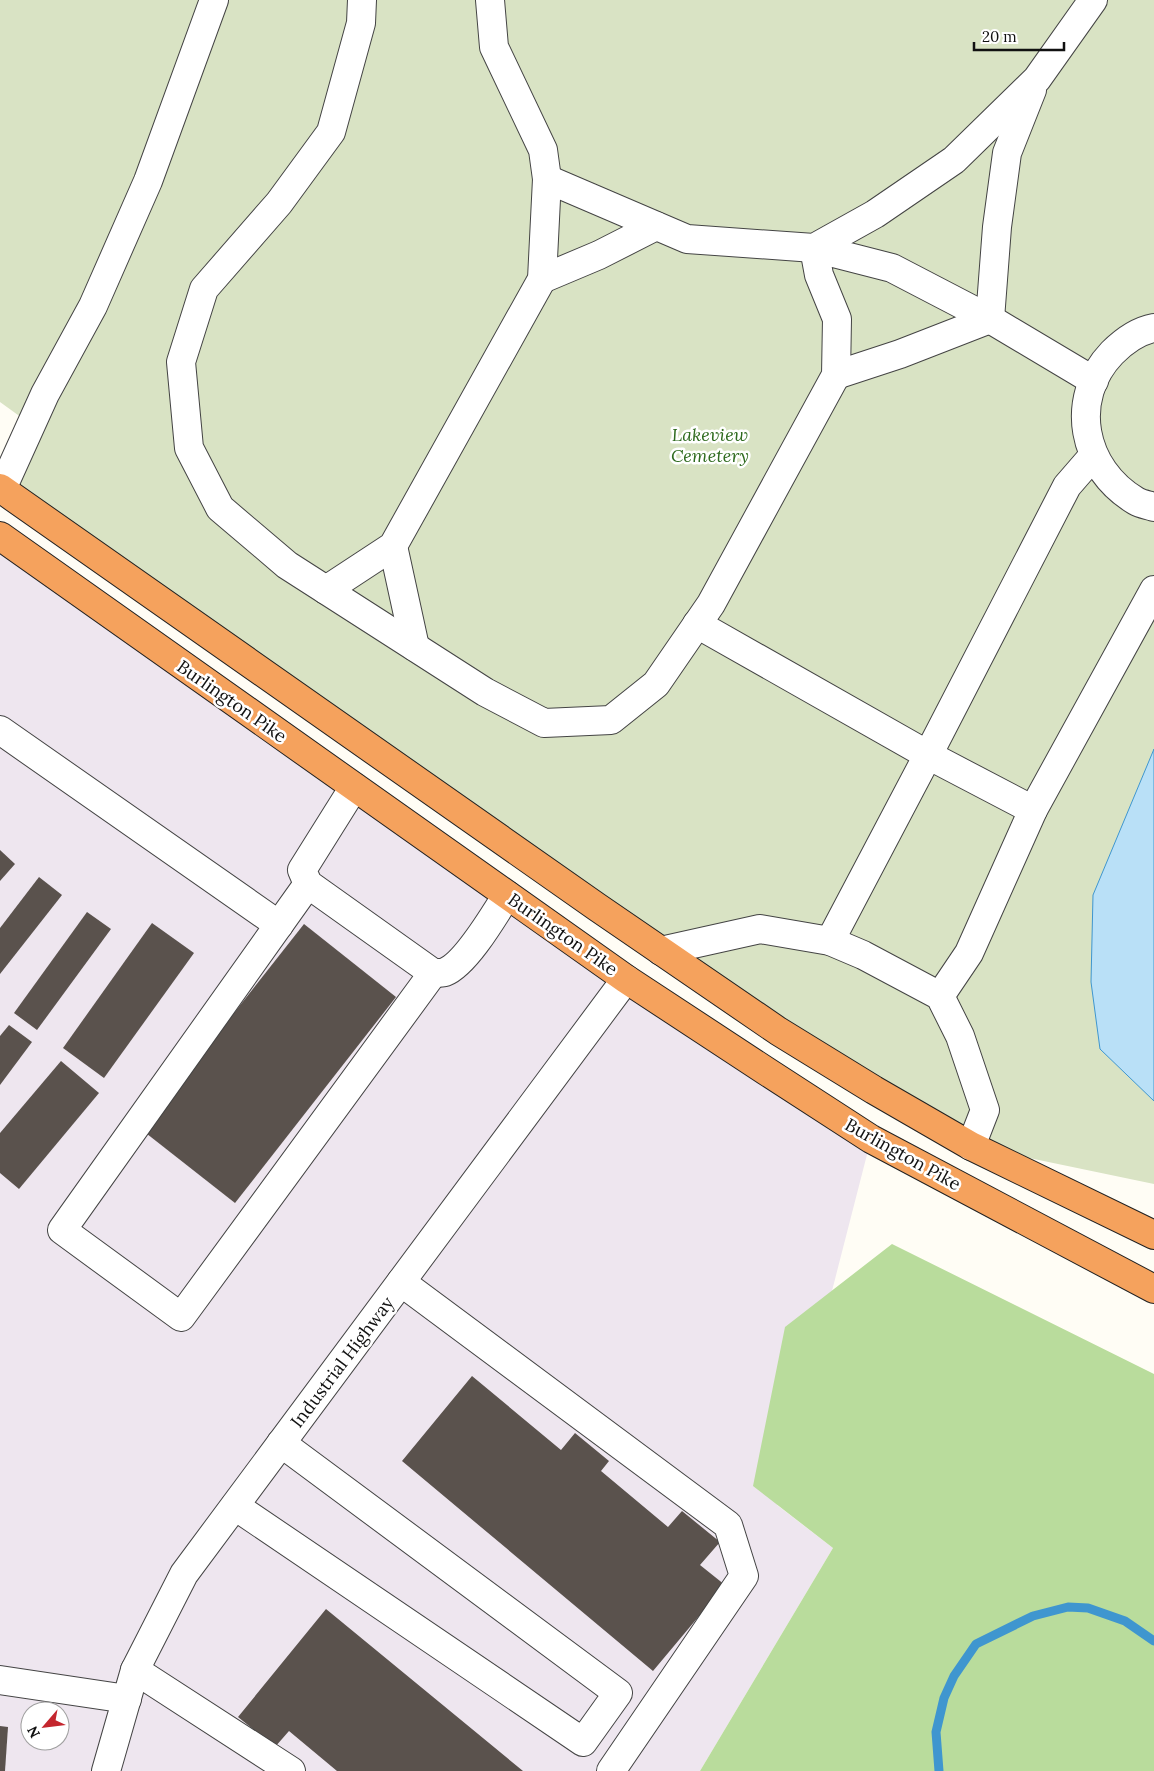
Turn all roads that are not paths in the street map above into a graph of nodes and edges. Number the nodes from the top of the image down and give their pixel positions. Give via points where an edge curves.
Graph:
1 (214, 0) edge
2 (362, 0) edge
3 (490, 0) edge
4 (1093, 0) edge
5 (1036, 79) junction
6 (547, 179) junction
7 (656, 226) junction
8 (814, 248) junction
9 (542, 279) junction
10 (990, 319) junction
11 (1154, 328) edge
12 (836, 375) junction
13 (1094, 381) junction
14 (1093, 456) junction
15 (1, 488) edge
16 (1154, 507) edge
17 (0, 536) edge
18 (393, 546) junction
19 (326, 590) junction
20 (1154, 590) edge
21 (697, 624) junction
22 (415, 647) junction
23 (0, 730) edge
24 (928, 755) junction
25 (354, 787) junction
26 (1033, 810) junction
27 (308, 884) junction
28 (508, 895) junction
29 (278, 925) junction
30 (830, 941) junction
31 (661, 951) junction
32 (433, 973) junction
33 (626, 979) junction
34 (940, 996) junction
35 (970, 1146) junction
36 (1154, 1235) edge
37 (402, 1282) junction
38 (1154, 1289) edge
39 (281, 1443) junction
40 (235, 1506) junction
41 (136, 1670) junction
42 (0, 1680) edge
43 (127, 1699) junction
44 (106, 1771) edge
45 (291, 1771) edge
46 (611, 1771) edge

1 - 15 street via 148,181 92,306 45,394
2 - 19 street via 361,23 331,132 279,203 204,289 181,362 189,448 220,508 287,565
3 - 6 street via 494,47 543,150
4 - 5 street
5 - 8 street via 954,160 875,214
5 - 10 street via 1007,153
6 - 7 street
6 - 9 street
7 - 8 street via 687,239
7 - 9 street
8 - 10 street via 892,268
8 - 12 street via 819,275 836,319
9 - 18 street
10 - 12 street
10 - 13 street
11 - 13 street via 1122,343 1101,365
12 - 21 street
13 - 14 street via 1088,394 1086,425
14 - 16 street via 1111,482 1137,502
14 - 24 street via 1066,486
15 - 31 highway
17 - 25 highway, Burlington Pike
18 - 19 street
18 - 22 street
19 - 22 street
20 - 26 street
21 - 22 street via 656,684 611,720 544,723 485,692
21 - 24 street
23 - 29 street
24 - 26 street
24 - 30 street
25 - 27 street via 302,870
25 - 28 highway, Burlington Pike
26 - 34 street via 969,953
27 - 29 street
27 - 32 street
28 - 32 street via 456,965 444,972
28 - 33 highway, Burlington Pike
29 - 32 street via 62,1230 181,1317
30 - 31 street via 760,929
30 - 34 street
31 - 35 highway via 778,1031
33 - 37 street, Industrial Highway
33 - 38 highway, Burlington Pike via 872,1139
34 - 35 street via 960,1036 985,1110
35 - 36 highway
37 - 39 street, Industrial Highway
37 - 46 street via 728,1525 744,1576
39 - 40 street, Industrial Highway
39 - 40 street via 618,1693 582,1742
40 - 41 street, Industrial Highway via 184,1574
41 - 43 street, Industrial Highway
41 - 45 street
42 - 43 street
43 - 44 street, Industrial Highway

